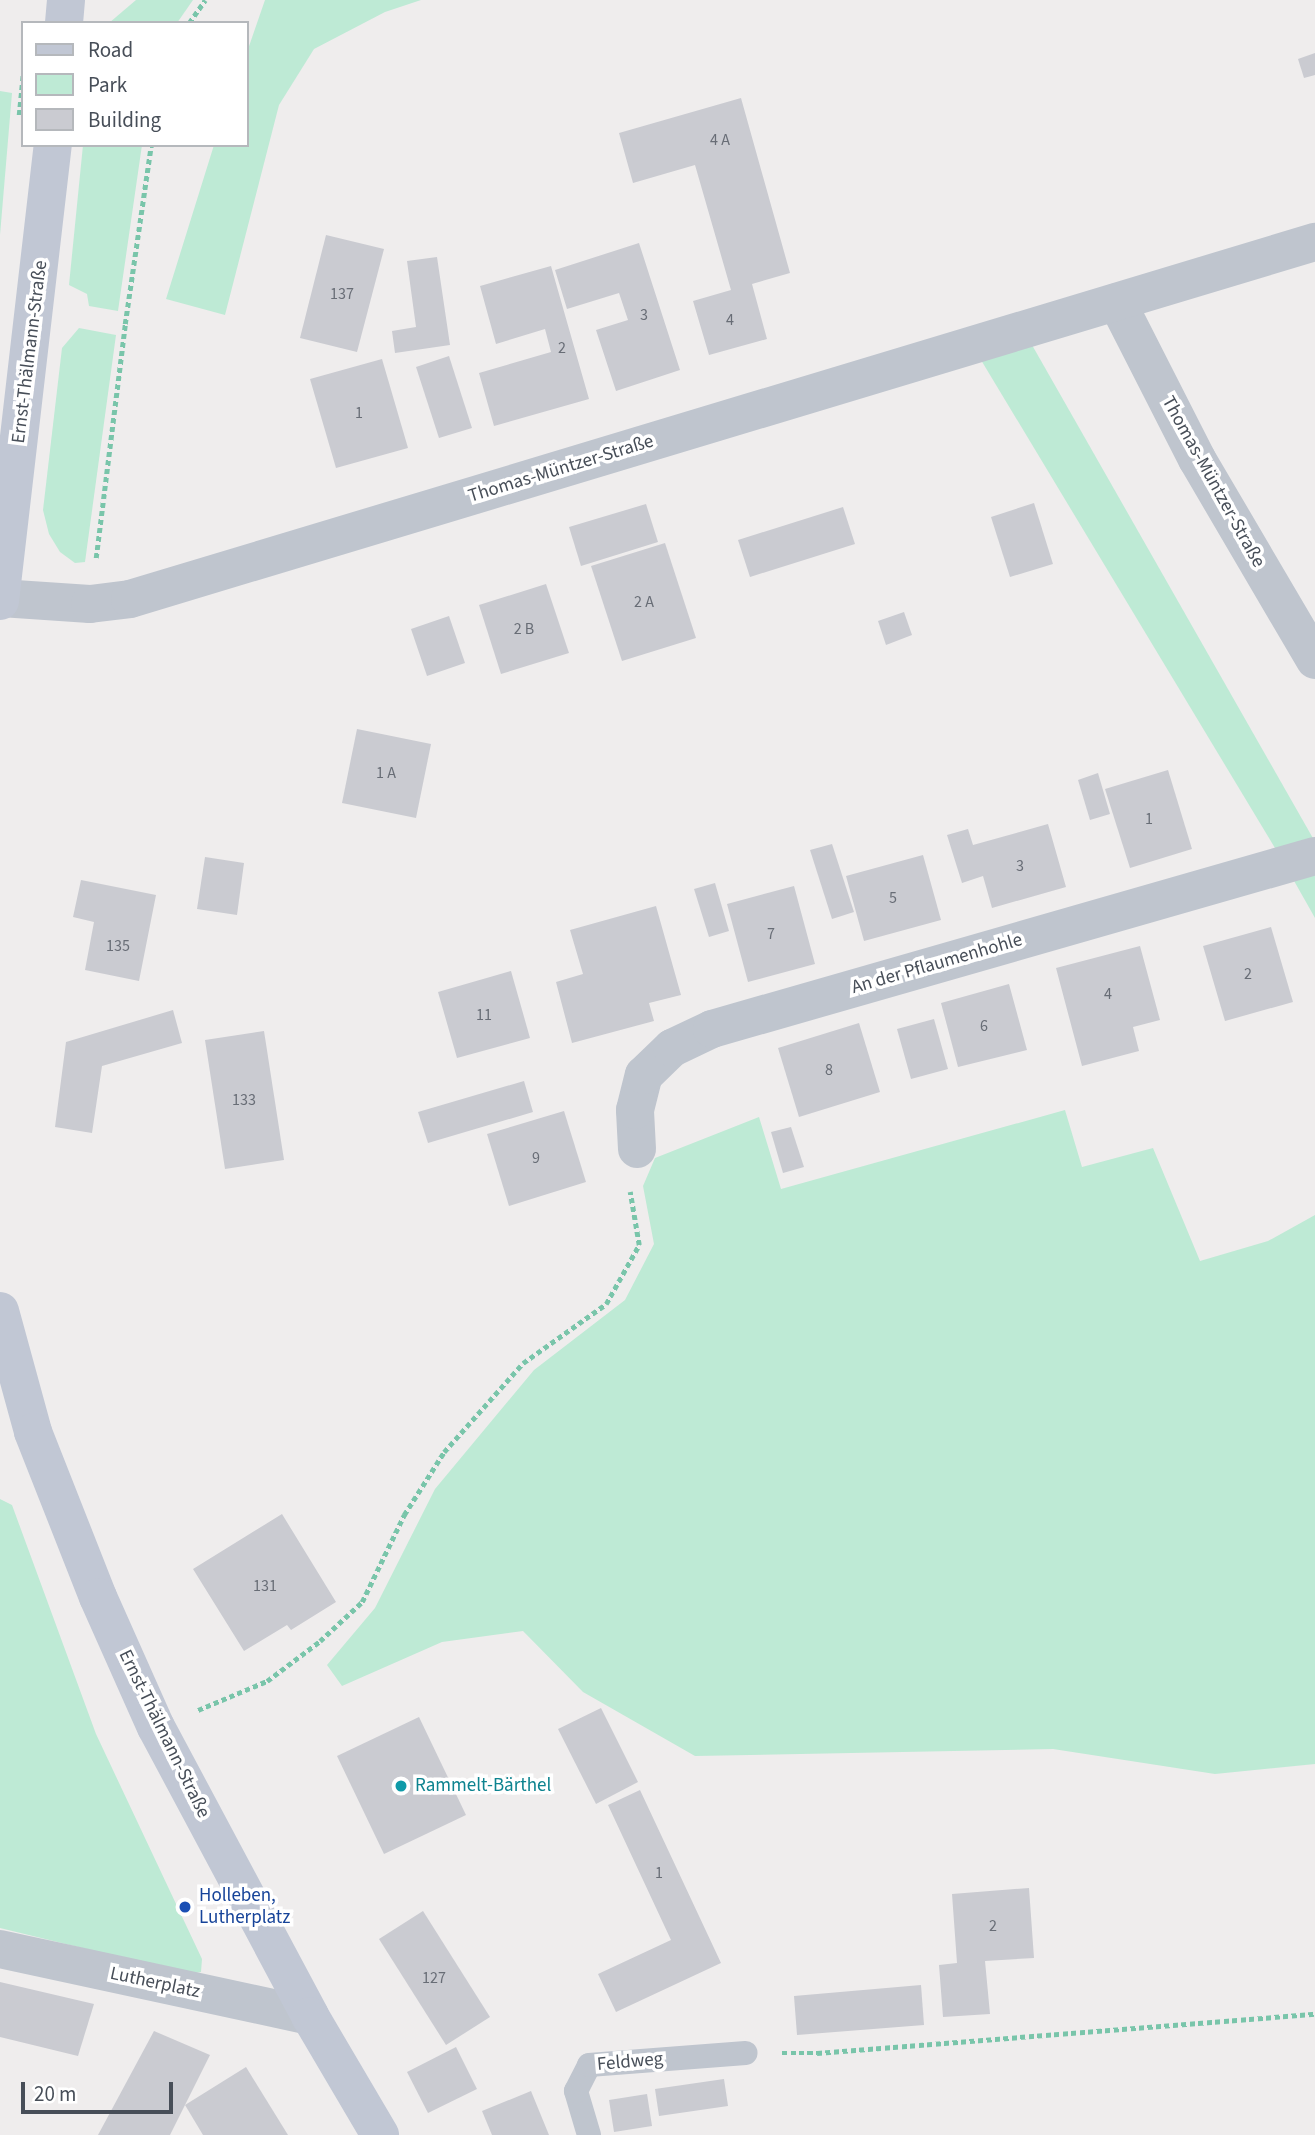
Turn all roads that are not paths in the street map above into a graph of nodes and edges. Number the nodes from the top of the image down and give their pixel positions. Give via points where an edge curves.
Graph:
1 (66, 0) edge
2 (64, 21) edge
3 (53, 147) edge
4 (1315, 242) edge
5 (1116, 302) junction
6 (0, 599) edge
7 (1315, 660) edge
8 (1315, 856) edge
9 (637, 1149) road end
10 (0, 1311) edge
11 (0, 1950) edge
12 (310, 2016) junction
13 (746, 2053) road end
14 (380, 2135) edge
15 (589, 2135) edge

1 - 2 main road
3 - 6 main road, Ernst-Thälmann-Straße
4 - 5 street, Thomas-Müntzer-Straße
5 - 6 street, Thomas-Müntzer-Straße via 130,599 90,604
5 - 7 street, Thomas-Müntzer-Straße via 1197,459
8 - 9 street, An der Pflaumenhohle via 712,1029 672,1048 644,1075 635,1110
10 - 12 main road, Ernst-Thälmann-Straße via 33,1432 98,1597 156,1727
11 - 12 street, Lutherplatz
12 - 14 main road, Ernst-Thälmann-Straße
13 - 15 lane, Feldweg via 589,2065 576,2091

